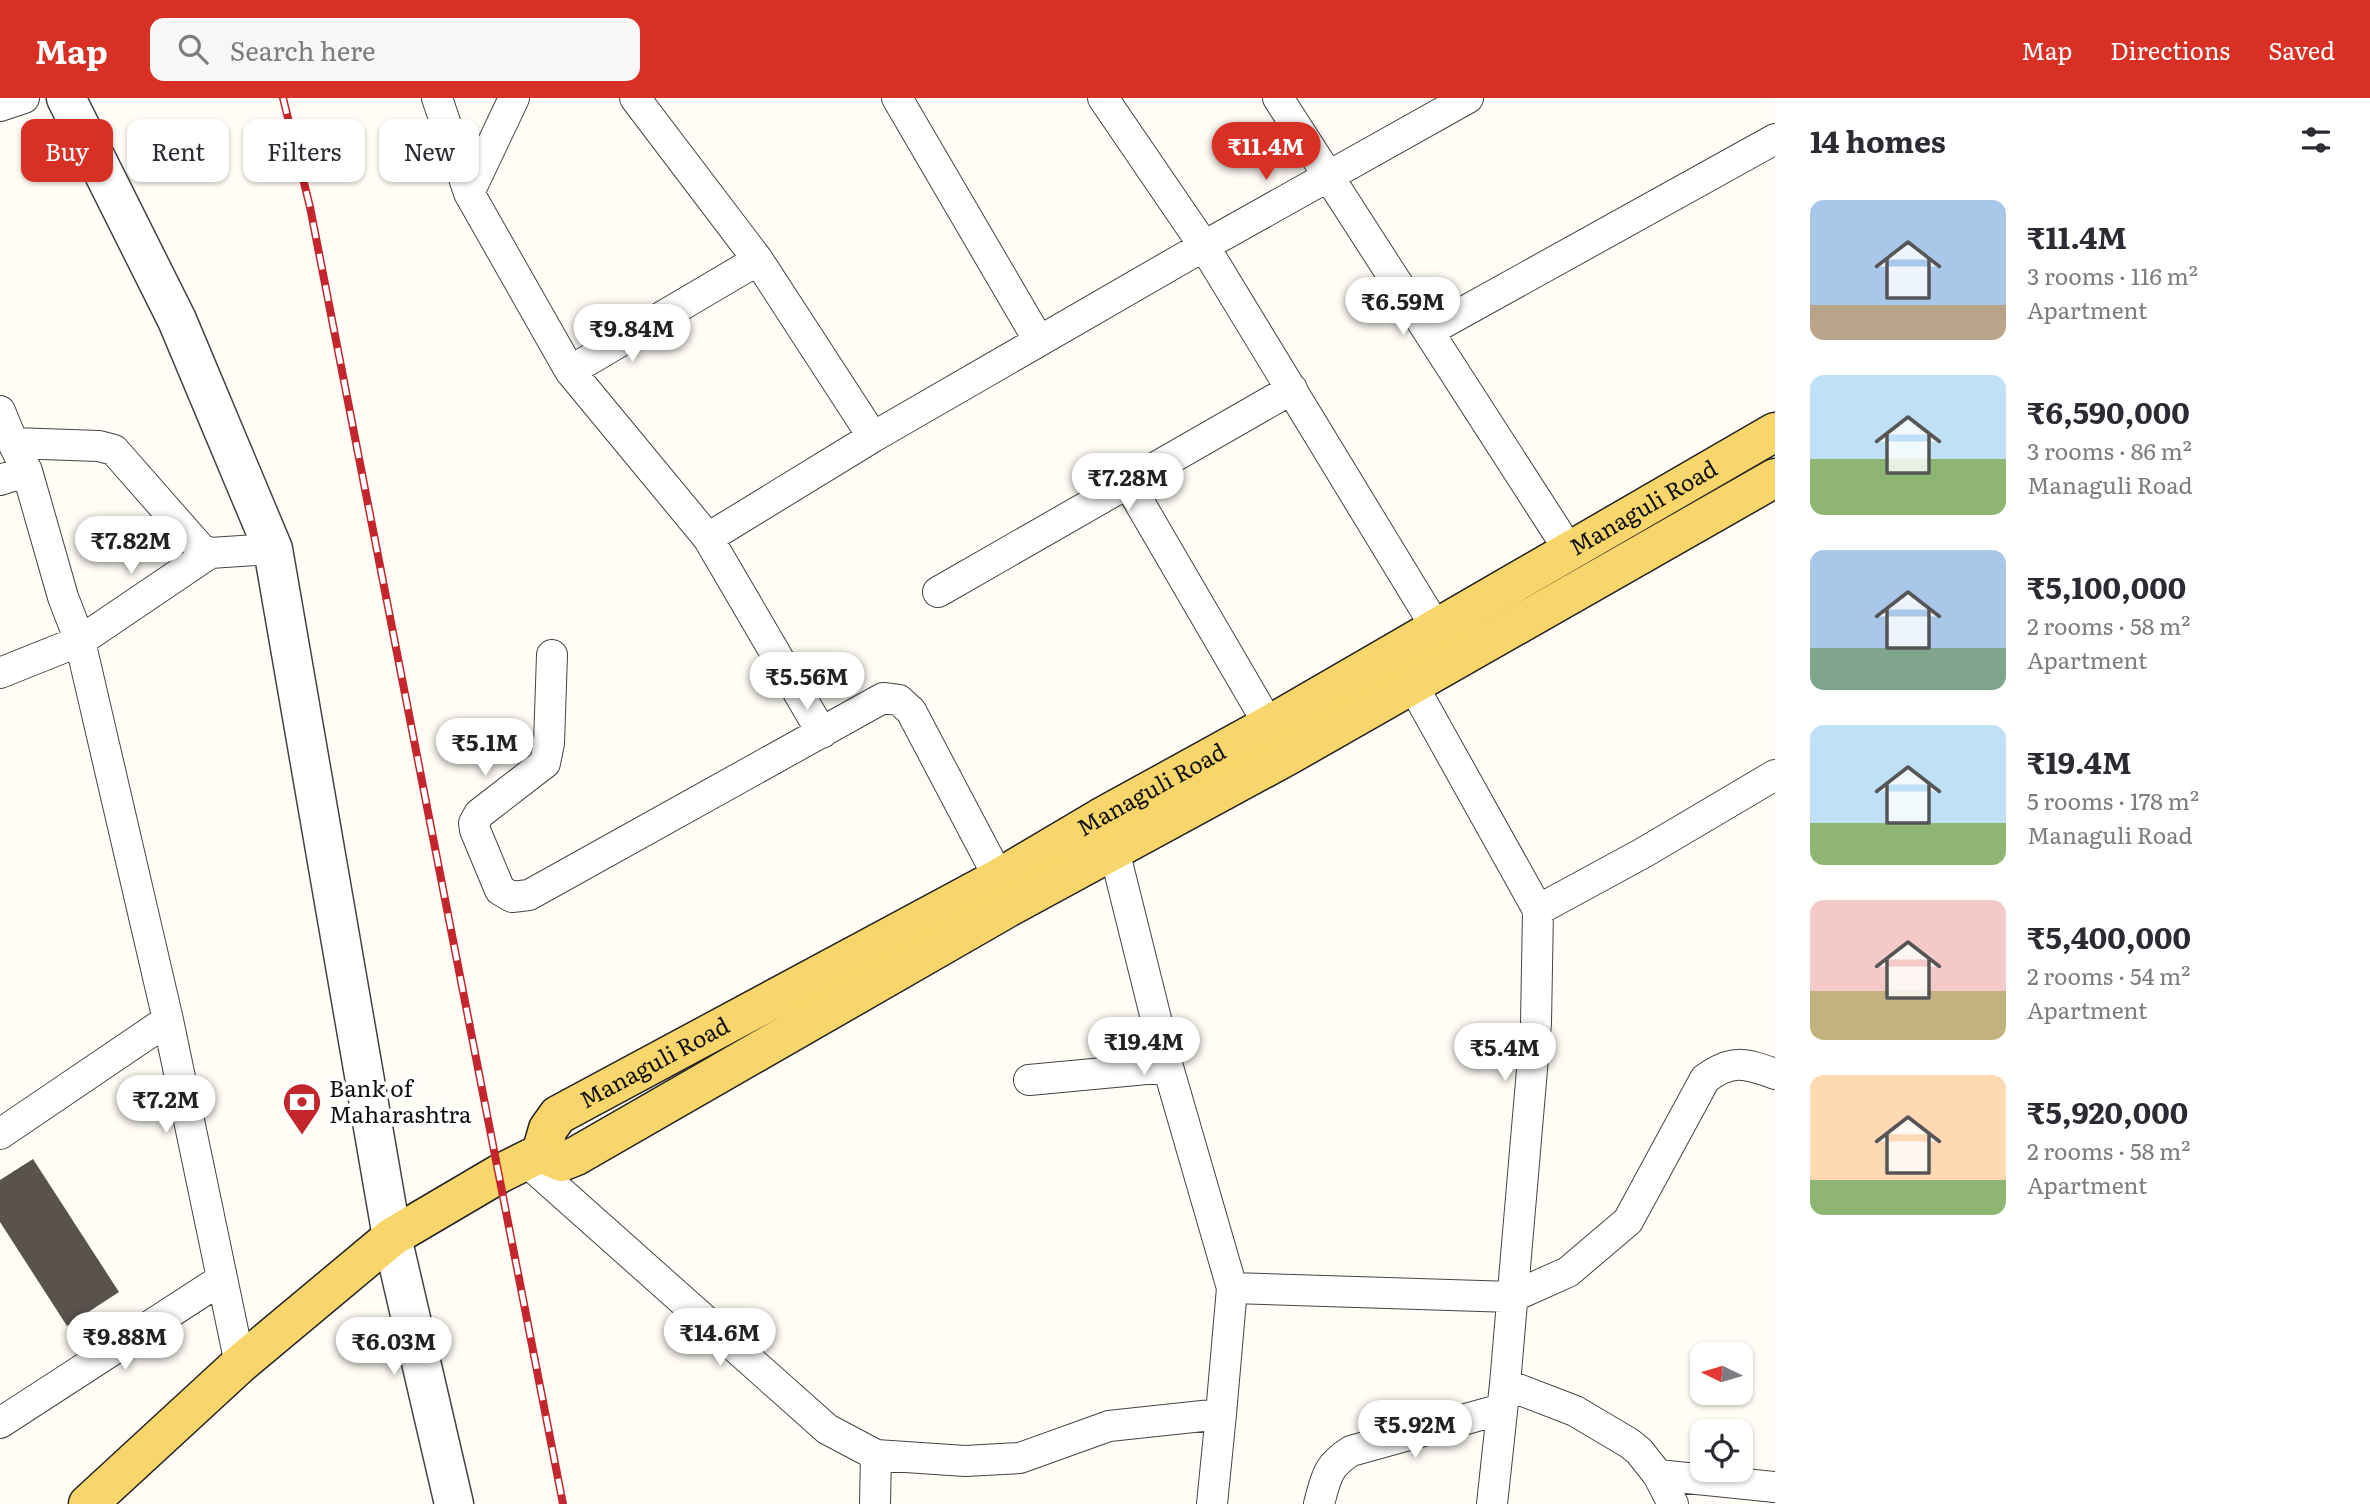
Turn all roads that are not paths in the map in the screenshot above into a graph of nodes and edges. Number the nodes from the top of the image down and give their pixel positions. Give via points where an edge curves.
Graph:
1 (24, 98) edge
2 (66, 98) edge
3 (437, 98) edge
4 (514, 98) edge
5 (635, 98) edge
6 (897, 98) edge
7 (1103, 98) edge
8 (1278, 98) edge
9 (1468, 98) edge
10 (0, 106) edge
11 (1775, 139) edge
12 (1329, 177) junction
13 (468, 193) junction
14 (1204, 246) junction
15 (758, 260) junction
16 (1429, 331) junction
17 (1039, 341) junction
18 (570, 371) junction
19 (1292, 389) junction
20 (0, 411) edge
21 (1775, 432) edge
22 (873, 437) junction
23 (13, 443) junction
24 (13, 475) edge
25 (1775, 478) edge
26 (1128, 484) junction
27 (708, 538) junction
28 (273, 549) junction
29 (1569, 550) junction
30 (210, 554) junction
31 (938, 592) dead end
32 (1437, 629) junction
33 (80, 641) junction
34 (552, 655) dead end
35 (0, 673) edge
36 (1412, 684) junction
37 (1269, 725) junction
38 (822, 733) junction
39 (1775, 775) edge
40 (1114, 850) junction
41 (999, 878) junction
42 (1538, 910) junction
43 (168, 1020) junction
44 (1168, 1068) junction
45 (1775, 1074) edge
46 (1028, 1080) dead end
47 (0, 1134) edge
48 (534, 1157) junction
49 (392, 1237) junction
50 (222, 1279) junction
51 (1232, 1288) junction
52 (1512, 1297) junction
53 (240, 1364) junction
54 (1504, 1396) junction
55 (1221, 1414) junction
56 (0, 1423) edge
57 (876, 1455) junction
58 (1658, 1475) junction
59 (1775, 1487) edge
60 (88, 1504) edge
61 (454, 1504) edge
62 (874, 1504) edge
63 (1212, 1504) edge
64 (1319, 1504) edge
65 (1492, 1504) edge
66 (1673, 1504) edge

1 - 10 street
2 - 28 street via 177,320
3 - 13 street
4 - 13 street
5 - 15 street
6 - 17 street
7 - 14 street
8 - 12 street
9 - 12 street
11 - 16 street
12 - 14 street
12 - 16 street
13 - 18 street
14 - 17 street
14 - 19 street
15 - 18 street
15 - 22 street
16 - 29 street
17 - 22 street
18 - 27 street
19 - 26 street
19 - 32 street
20 - 23 street
21 - 29 main road, Managuli Road
22 - 27 street
23 - 24 street
23 - 30 street via 114,450 195,544
24 - 33 street
25 - 36 main road, Managuli Road
26 - 31 street
26 - 37 street
27 - 38 street
28 - 30 street
28 - 49 street
29 - 32 main road, Managuli Road
30 - 33 street
32 - 37 main road, Managuli Road
33 - 35 street
33 - 43 street
34 - 38 street via 545,763 479,814 474,823 500,890 512,897 529,895
36 - 40 main road, Managuli Road
36 - 42 street
37 - 41 main road, Managuli Road
38 - 41 street via 883,698 899,700 911,711
39 - 42 street
40 - 44 street
40 - 48 main road, Managuli Road via 576,1156 561,1162
41 - 48 main road, Managuli Road via 558,1115
42 - 52 street via 1536,1023
43 - 47 street
43 - 50 street
44 - 46 street
44 - 51 street
45 - 52 street via 1735,1064 1719,1068 1705,1079 1628,1221 1568,1272
48 - 49 main road
48 - 57 street via 827,1429
49 - 53 main road
49 - 61 street
50 - 53 street
50 - 56 street
51 - 52 street
51 - 55 street
52 - 54 street
53 - 60 main road
54 - 58 street via 1574,1411 1629,1443
54 - 64 street via 1351,1451 1327,1474
54 - 65 street
55 - 57 street via 1109,1426 1020,1458 965,1461
55 - 63 street
57 - 62 street
58 - 59 street
58 - 66 street

